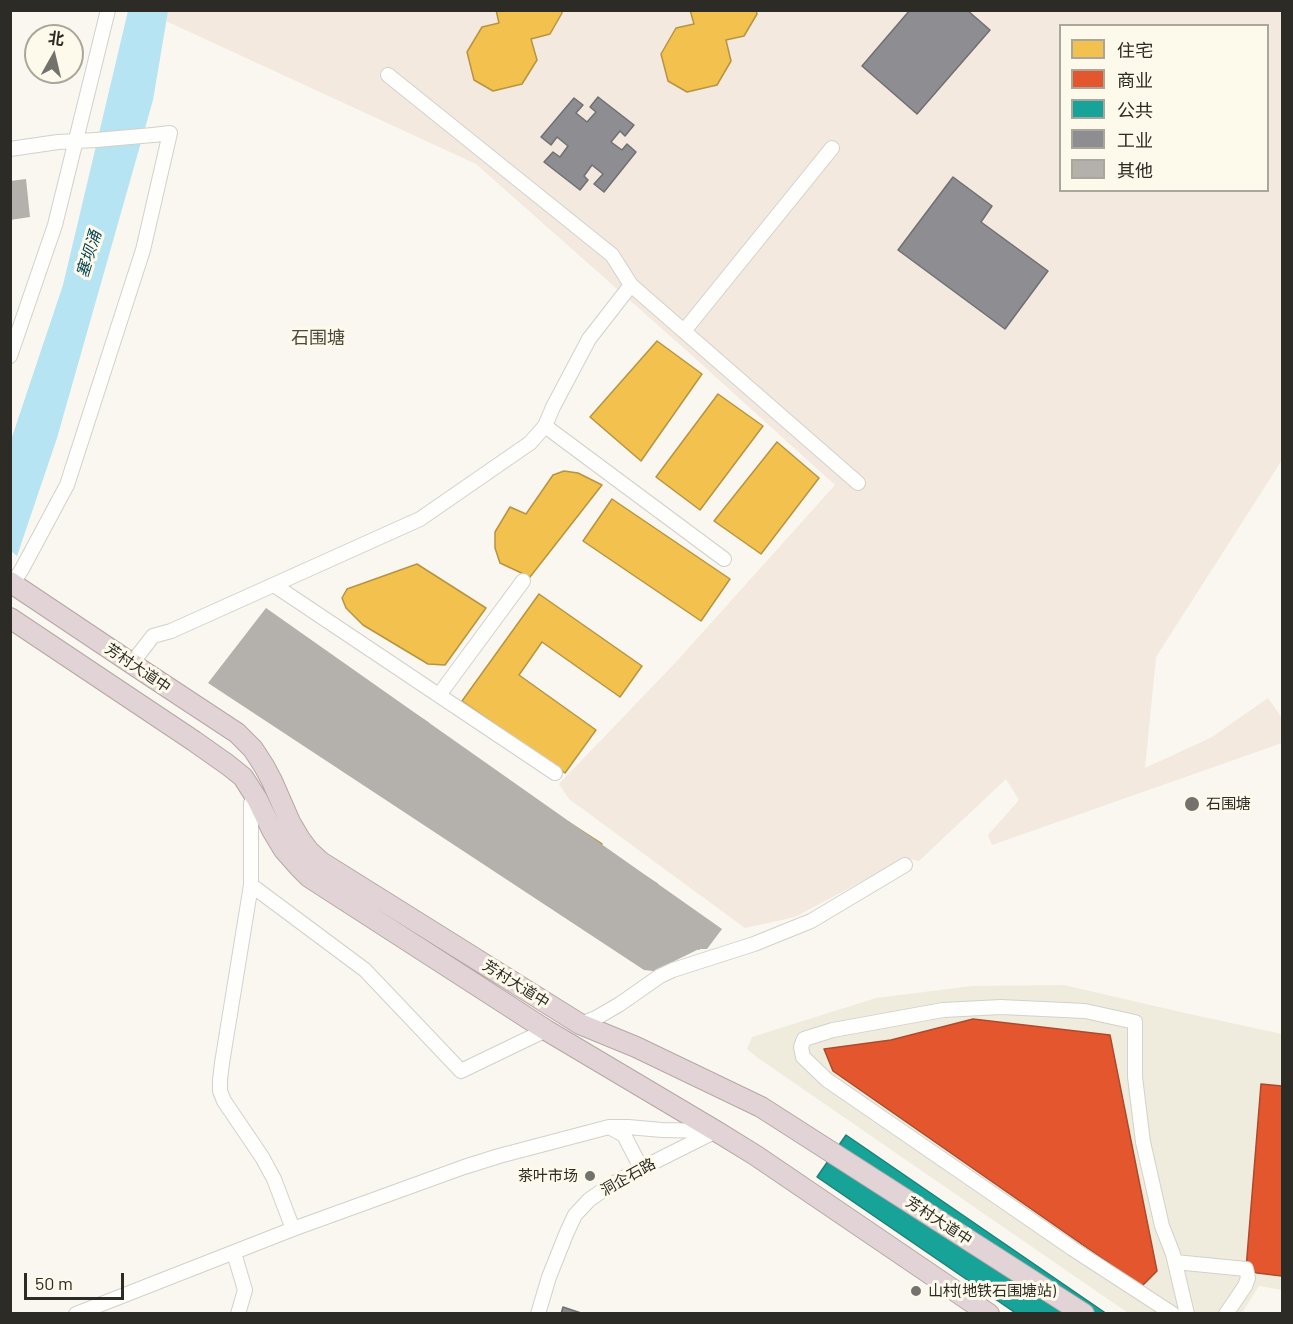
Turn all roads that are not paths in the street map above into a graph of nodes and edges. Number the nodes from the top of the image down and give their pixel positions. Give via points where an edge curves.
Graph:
1 (108, 10) edge
2 (388, 75) dead end
3 (76, 142) junction
4 (832, 148) dead end
5 (10, 149) edge
6 (631, 285) junction
7 (684, 331) junction
8 (10, 356) edge
9 (544, 426) junction
10 (858, 483) dead end
11 (724, 559) dead end
12 (523, 581) dead end
13 (12, 583) edge
14 (274, 585) junction
15 (15, 627) edge
16 (132, 663) junction
17 (439, 695) junction
18 (555, 773) dead end
19 (251, 803) dead end
20 (906, 865) dead end
21 (251, 885) junction
22 (580, 1024) junction
23 (546, 1030) junction
24 (609, 1127) junction
25 (716, 1131) junction
26 (641, 1168) junction
27 (293, 1230) junction
28 (234, 1253) junction
29 (1175, 1262) junction
30 (76, 1314) edge
31 (238, 1314) edge
32 (538, 1314) edge
33 (989, 1314) edge
34 (1084, 1314) edge
35 (1173, 1314) edge
36 (1187, 1314) edge
37 (1226, 1314) edge

1 - 3 street
2 - 6 street via 612,255
3 - 5 street
3 - 8 street via 55,225
3 - 13 street, bridge via 170,134 143,250 67,485
4 - 7 street
6 - 7 street
6 - 9 street via 589,339
7 - 10 street
9 - 11 street
9 - 14 street via 530,443 420,519
12 - 17 street
13 - 16 highway, 芳村大道中
14 - 16 street via 153,636
14 - 17 street
15 - 23 highway, 芳村大道中 via 243,777 284,850 309,877
16 - 22 highway, 芳村大道中 via 237,733 253,748 290,822 321,862
17 - 18 street
19 - 21 street
20 - 22 street via 812,921 673,970
21 - 23 street via 365,970 461,1071
21 - 27 street via 220,1090 274,1179
22 - 34 highway, 芳村大道中 via 761,1107
23 - 25 highway, 芳村大道中
24 - 25 street
24 - 26 street via 624,1135
24 - 27 street via 490,1158
25 - 26 street, 洞企石路
25 - 33 highway, 芳村大道中
26 - 32 street, 洞企石路 via 597,1194 575,1215 558,1250
27 - 28 street
28 - 30 street
28 - 31 street via 245,1290
29 - 35 street via 1162,1226 1143,1142 1135,1022 1085,1011 1001,1007 943,1010 804,1039 803,1057 827,1080
29 - 36 street
29 - 37 street via 1246,1269 1245,1286

